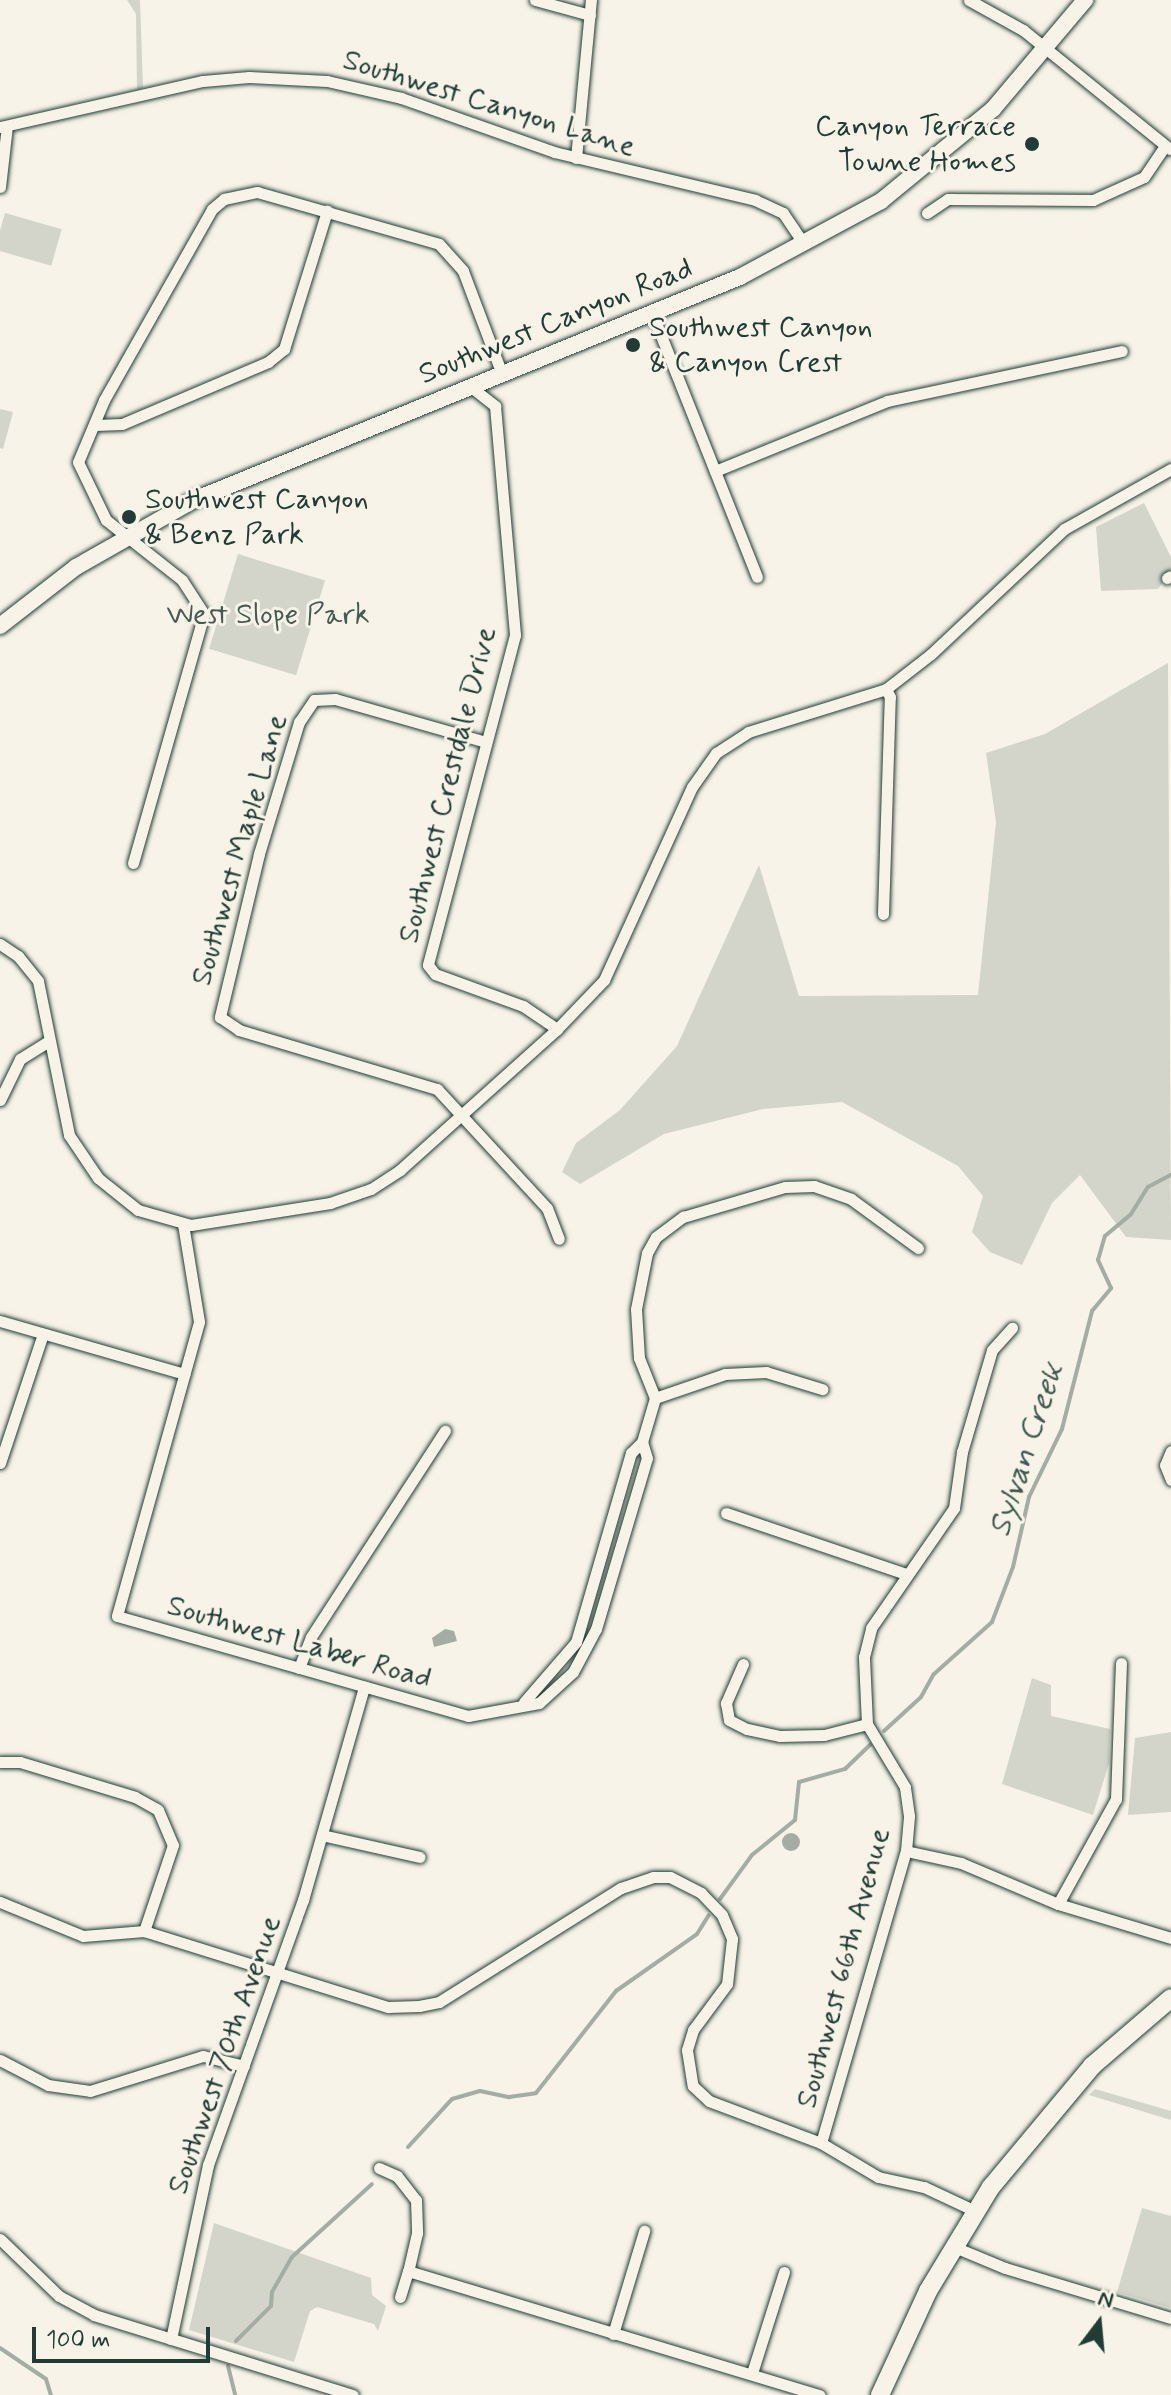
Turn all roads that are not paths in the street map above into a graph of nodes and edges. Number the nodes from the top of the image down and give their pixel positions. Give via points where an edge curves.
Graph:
1 (535, 0) edge
2 (591, 0) edge
3 (969, 0) edge
4 (1085, 0) edge
5 (590, 15) junction
6 (1046, 49) junction
7 (4, 126) edge
8 (1168, 148) edge
9 (576, 158) junction
10 (0, 187) edge
11 (327, 211) junction
12 (927, 213) dead end
13 (804, 244) junction
14 (652, 313) junction
15 (1122, 351) dead end
16 (502, 374) junction
17 (471, 387) junction
18 (95, 425) junction
19 (1171, 469) edge
20 (715, 471) junction
21 (127, 535) junction
22 (757, 577) dead end
23 (0, 626) edge
24 (886, 689) junction
25 (486, 742) junction
26 (133, 863) dead end
27 (883, 914) dead end
28 (0, 944) edge
29 (557, 1029) junction
30 (49, 1041) junction
31 (0, 1100) edge
32 (460, 1113) junction
33 (183, 1224) junction
34 (559, 1239) dead end
35 (918, 1248) dead end
36 (0, 1321) edge
37 (1012, 1328) dead end
38 (43, 1334) junction
39 (185, 1374) junction
40 (822, 1389) dead end
41 (655, 1398) junction
42 (445, 1431) dead end
43 (1171, 1451) edge
44 (0, 1463) edge
45 (1169, 1479) edge
46 (726, 1513) dead end
47 (906, 1574) junction
48 (1121, 1663) dead end
49 (743, 1664) dead end
50 (299, 1668) junction
51 (364, 1687) junction
52 (867, 1724) junction
53 (0, 1762) edge
54 (322, 1835) junction
55 (906, 1851) junction
56 (420, 1857) dead end
57 (0, 1902) edge
58 (1058, 1904) junction
59 (144, 1931) junction
60 (1171, 1938) edge
61 (278, 1975) junction
62 (1171, 1998) edge
63 (0, 2060) edge
64 (244, 2066) junction
65 (821, 2143) junction
66 (379, 2168) dead end
67 (975, 2211) junction
68 (644, 2231) dead end
69 (0, 2239) edge
70 (952, 2246) junction
71 (408, 2271) junction
72 (784, 2272) dead end
73 (400, 2297) dead end
74 (1171, 2318) edge
75 (613, 2334) junction
76 (171, 2339) junction
77 (752, 2373) junction
78 (353, 2395) edge
79 (820, 2395) edge
80 (880, 2395) edge

1 - 5 street
2 - 5 street
3 - 6 street
4 - 6 main road, Southwest Canyon Road
5 - 9 street
6 - 8 street
6 - 13 main road, Southwest Canyon Road via 953,146 881,201
7 - 9 street, Southwest Canyon Lane via 203,81 280,77 381,92
7 - 10 street
8 - 12 street via 1144,177 1093,200 944,199
9 - 13 street, Southwest Canyon Lane via 767,205 789,218
11 - 16 street via 439,244 463,271
11 - 18 street via 284,349 268,362 122,424
11 - 18 street via 257,192 224,199 212,209
13 - 14 main road, Southwest Canyon Road
14 - 16 main road, Southwest Canyon Road
14 - 20 street
15 - 20 street via 887,401
16 - 17 main road, Southwest Canyon Road
17 - 21 main road, Southwest Canyon Road via 194,500
17 - 25 street, Southwest Crestdale Drive via 495,406 515,623
18 - 21 street via 78,462 106,520
19 - 24 street via 1064,529 931,654
20 - 22 street
21 - 23 main road, Southwest Canyon Road
21 - 26 street via 182,580 204,614
24 - 27 street via 890,697
24 - 29 street via 748,732 716,753 692,787 604,980
25 - 29 street, Southwest Crestdale Drive via 428,965 435,974 523,1006
25 - 32 street, Southwest Maple Lane via 335,699 314,700 299,722 259,854 220,1017 239,1030 428,1085
28 - 30 street via 38,981
29 - 32 street
30 - 31 street via 20,1059
30 - 33 street via 75,1147 124,1200
32 - 33 street via 400,1170 371,1189 330,1203
32 - 34 street via 547,1208
33 - 39 street via 199,1322
35 - 41 street via 851,1199 814,1186 785,1187 674,1221 649,1249 638,1289 639,1358
36 - 38 street
37 - 47 street, Southwest 66th Avenue via 992,1350 962,1452 954,1508
38 - 39 street
38 - 44 street
39 - 50 street, Southwest Laber Road via 117,1616
40 - 41 street via 766,1372 725,1374
41 - 51 street, Southwest Laber Road via 642,1442 647,1458 588,1650 553,1693 539,1703 468,1716
42 - 50 street via 311,1637
43 - 45 street
46 - 47 street
47 - 52 street, Southwest 66th Avenue via 871,1628 864,1657
48 - 58 street via 1116,1799
49 - 52 street via 726,1703 729,1720 747,1729 780,1736 824,1735
50 - 51 street, Southwest Laber Road
51 - 54 street, Southwest 70th Avenue
52 - 55 street, Southwest 66th Avenue via 905,1787
53 - 59 street via 20,1762 106,1788 158,1810 173,1845
54 - 56 street
54 - 61 street, Southwest 70th Avenue
55 - 58 street via 961,1863
55 - 65 street, Southwest 66th Avenue
57 - 59 street via 83,1936
58 - 60 street
59 - 61 street
61 - 64 street, Southwest 70th Avenue
61 - 65 street via 388,2007 439,2002 613,1892 642,1880 670,1877 701,1893 722,1915 732,1939 727,1984 693,2030 687,2050 693,2086 709,2101
62 - 67 main road via 1113,2046 1051,2110
63 - 64 street via 48,2085 90,2091 203,2056
64 - 76 street, Southwest 70th Avenue via 208,2165
65 - 67 street via 878,2177 924,2187
66 - 71 street via 397,2176 416,2200 417,2233
67 - 70 main road
68 - 75 street
69 - 76 street via 74,2305
70 - 74 street via 1005,2268
70 - 80 main road
71 - 73 street
71 - 75 street
72 - 77 street
75 - 77 street
76 - 78 street
77 - 79 street

